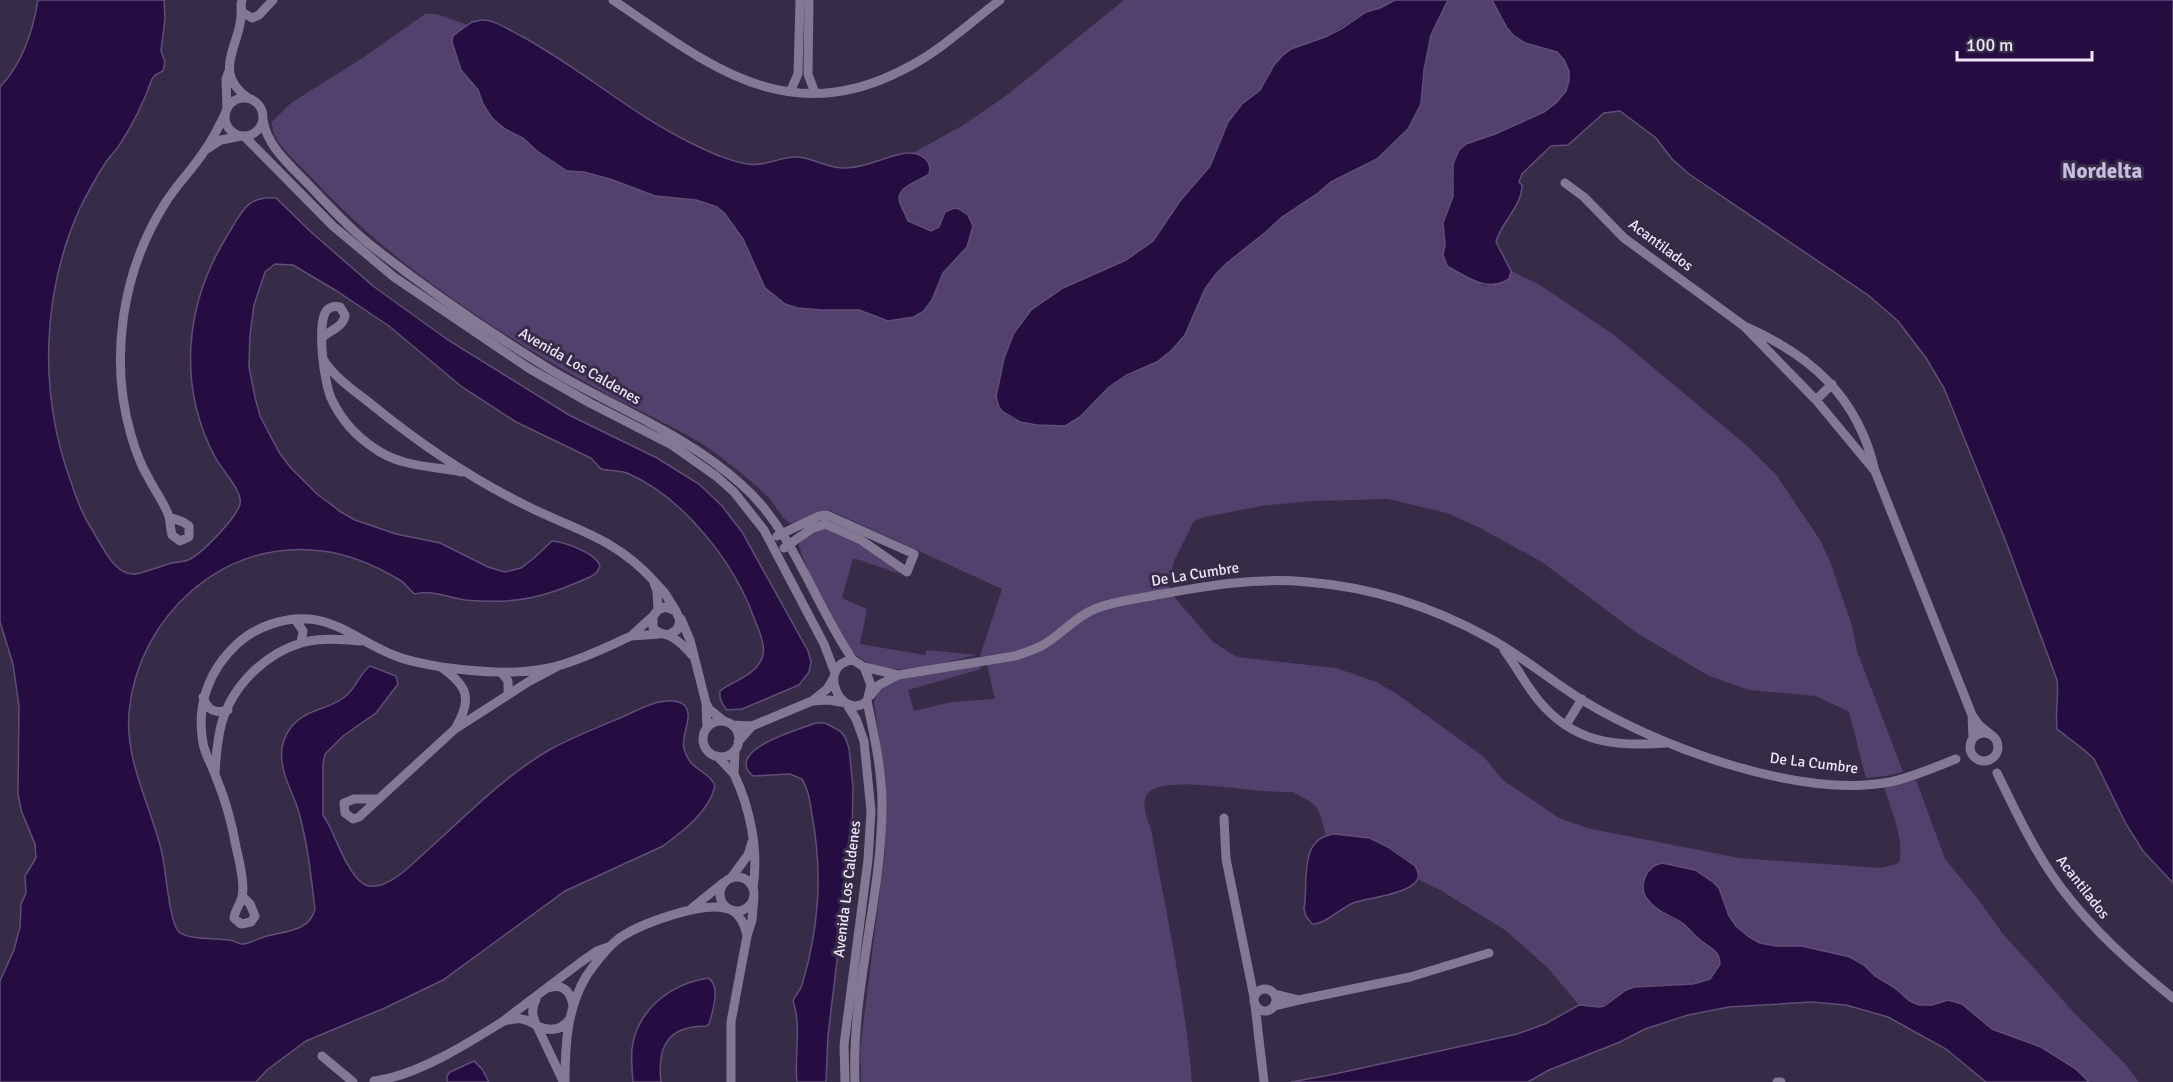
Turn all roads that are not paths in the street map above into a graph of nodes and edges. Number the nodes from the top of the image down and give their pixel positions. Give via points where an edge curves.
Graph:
1 (262, 0) edge
2 (273, 0) edge
3 (613, 0) edge
4 (800, 0) edge
5 (809, 0) edge
6 (1000, 0) edge
7 (241, 2) edge
8 (260, 14) junction
9 (804, 21) junction
10 (239, 33) junction
11 (229, 68) junction
12 (803, 74) junction
13 (790, 92) junction
14 (815, 93) junction
15 (248, 98) junction
16 (226, 112) junction
17 (263, 120) junction
18 (242, 136) junction
19 (205, 151) junction
20 (1565, 183) dead end
21 (1744, 326) junction
22 (323, 337) dead end
23 (323, 359) junction
24 (1832, 384) junction
25 (1816, 400) junction
26 (1875, 471) junction
27 (466, 473) junction
28 (169, 517) dead end
29 (782, 534) junction
30 (770, 540) junction
31 (886, 541) junction
32 (788, 545) junction
33 (776, 553) junction
34 (880, 553) junction
35 (653, 580) junction
36 (655, 613) junction
37 (678, 614) junction
38 (295, 619) junction
39 (664, 634) junction
40 (631, 636) junction
41 (364, 641) junction
42 (301, 643) junction
43 (1501, 645) junction
44 (692, 655) junction
45 (853, 660) junction
46 (558, 666) junction
47 (441, 667) junction
48 (864, 667) junction
49 (476, 672) junction
50 (501, 672) junction
51 (898, 675) junction
52 (834, 676) junction
53 (464, 688) junction
54 (508, 695) junction
55 (203, 697) junction
56 (869, 699) junction
57 (1582, 699) junction
58 (812, 701) junction
59 (466, 702) junction
60 (706, 703) junction
61 (846, 703) junction
62 (488, 707) junction
63 (228, 710) junction
64 (1972, 716) junction
65 (728, 723) junction
66 (1566, 725) junction
67 (752, 726) junction
68 (707, 728) junction
69 (455, 729) junction
70 (1989, 733) junction
71 (1972, 741) junction
72 (1669, 743) junction
73 (737, 746) junction
74 (1996, 754) junction
75 (717, 756) junction
76 (1956, 759) junction
77 (1981, 760) junction
78 (215, 773) junction
79 (1997, 773) junction
80 (734, 774) junction
81 (378, 799) dead end
82 (1224, 818) dead end
83 (752, 842) junction
84 (727, 880) junction
85 (753, 892) junction
86 (242, 896) dead end
87 (729, 909) junction
88 (688, 912) junction
89 (747, 936) junction
90 (611, 946) junction
91 (1489, 953) dead end
92 (1246, 963) junction
93 (548, 988) junction
94 (1271, 991) junction
95 (537, 997) junction
96 (2173, 998) edge
97 (1299, 1000) junction
98 (1254, 1001) junction
99 (573, 1005) junction
100 (1273, 1007) junction
101 (569, 1020) junction
102 (502, 1022) junction
103 (537, 1026) junction
104 (1258, 1039) junction
105 (322, 1056) dead end
106 (391, 1079) edge
107 (354, 1081) edge
108 (371, 1082) edge
109 (564, 1082) edge
110 (731, 1082) edge
111 (845, 1082) edge
112 (855, 1082) edge
113 (1264, 1082) edge

1 - 8 street
2 - 8 street
3 - 13 street via 720,70 759,86
4 - 9 street
5 - 9 street
6 - 14 street via 914,64 893,75 852,88
7 - 8 street via 248,17
7 - 10 street
8 - 10 street
9 - 12 street
10 - 11 street
11 - 15 street via 239,92
11 - 16 street
12 - 13 street
12 - 14 street
13 - 14 street
15 - 16 street via 236,100
15 - 17 street via 258,104
16 - 18 street via 230,130
16 - 19 street
17 - 18 street via 259,130
17 - 29 street, Avenida Los Caldenes via 265,131 280,154 367,242 552,370 698,450 756,497
18 - 19 street via 221,140
18 - 30 street, Avenida Los Caldenes via 333,226 394,277 530,369 692,458 734,492
19 - 28 street via 163,206 144,244 130,285 122,335 122,382 129,428 143,467
20 - 21 street, Acantilados via 1624,238
21 - 24 street, Acantilados via 1793,351
21 - 25 street, Acantilados
22 - 23 street
23 - 27 street via 333,372 396,424
23 - 27 street via 331,398 363,440 397,460
24 - 25 street
24 - 26 street, Acantilados via 1863,433
25 - 26 street, Acantilados
26 - 64 street, Acantilados
27 - 35 street via 526,506 599,538 638,563
29 - 30 street
29 - 31 street via 826,515
29 - 32 street, Avenida Los Caldenes
30 - 33 street, Avenida Los Caldenes
31 - 34 street
31 - 34 street via 914,554 907,572
32 - 33 street
32 - 34 street via 825,524
32 - 45 street, Avenida Los Caldenes
33 - 52 street, Avenida Los Caldenes via 824,644
35 - 36 street via 657,591
35 - 37 street
36 - 37 street via 665,607
36 - 39 street via 653,628
36 - 40 street
37 - 39 street via 679,626 673,633
37 - 44 street
38 - 41 street via 340,626
38 - 42 street via 303,631
38 - 55 street via 259,629 240,641 217,665
39 - 40 street
39 - 44 street
40 - 46 street
41 - 42 street
41 - 47 street via 396,656
42 - 63 street via 258,667 241,686
43 - 51 street, De La Cumbre via 1442,614 1367,591 1304,581 1242,582 1114,603 1085,613 1044,645 1015,656
43 - 57 street, De La Cumbre
43 - 66 street, De La Cumbre via 1538,700
44 - 60 street
45 - 48 street
45 - 52 street via 843,663
46 - 50 street
46 - 54 street
47 - 49 street
47 - 53 street
48 - 51 street
48 - 56 street via 870,678
49 - 50 street
49 - 53 street via 465,680
50 - 54 street via 508,681
51 - 56 street via 879,685
52 - 58 street via 827,689
52 - 61 street via 837,693
53 - 59 street
54 - 62 street
55 - 63 street via 213,712
55 - 78 street via 202,742
56 - 61 street via 857,707
56 - 112 street, Avenida Los Caldenes via 882,813 856,1031
57 - 66 street
57 - 72 street, De La Cumbre
58 - 61 street
58 - 67 street
59 - 62 street via 477,708
59 - 69 street
60 - 65 street
60 - 68 street
61 - 111 street, Avenida Los Caldenes via 864,741 871,811 844,1045
62 - 69 street
63 - 78 street via 221,728
64 - 70 street
64 - 71 street
65 - 67 street
65 - 68 street via 715,722
65 - 73 street via 738,733
66 - 72 street, De La Cumbre via 1607,743
67 - 73 street
68 - 75 street via 704,745
69 - 81 street
70 - 71 street via 1980,733
70 - 74 street via 1997,742
71 - 76 street
71 - 77 street via 1971,751
72 - 76 street, De La Cumbre via 1761,772 1835,784 1889,782
73 - 75 street via 727,756
73 - 80 street
74 - 77 street
74 - 79 street
75 - 80 street
76 - 77 street
77 - 79 street
78 - 86 street via 236,845
79 - 96 street, Acantilados via 2031,840 2061,887 2106,940
80 - 83 street via 746,806
82 - 92 street via 1226,859
83 - 84 street via 748,855
83 - 85 street
84 - 85 street via 747,880
84 - 87 street via 720,897
84 - 88 street
85 - 87 street via 752,902 745,909
85 - 89 street
87 - 88 street via 716,906
87 - 89 street via 741,919
88 - 90 street via 642,927
89 - 110 street via 731,1022
90 - 93 street via 597,951
90 - 99 street via 587,975
91 - 97 street via 1410,977
92 - 94 street via 1256,979
92 - 98 street
93 - 95 street
93 - 99 street via 565,988
94 - 97 street
94 - 98 street via 1261,989
94 - 100 street via 1276,1000
95 - 102 street
95 - 103 street via 532,1006
97 - 100 street
98 - 100 street via 1260,1010
98 - 104 street
99 - 101 street
100 - 104 street via 1261,1023
101 - 103 street via 553,1029
101 - 109 street
102 - 103 street via 522,1018
102 - 106 street
103 - 109 street
104 - 113 street
105 - 107 street
106 - 108 street

